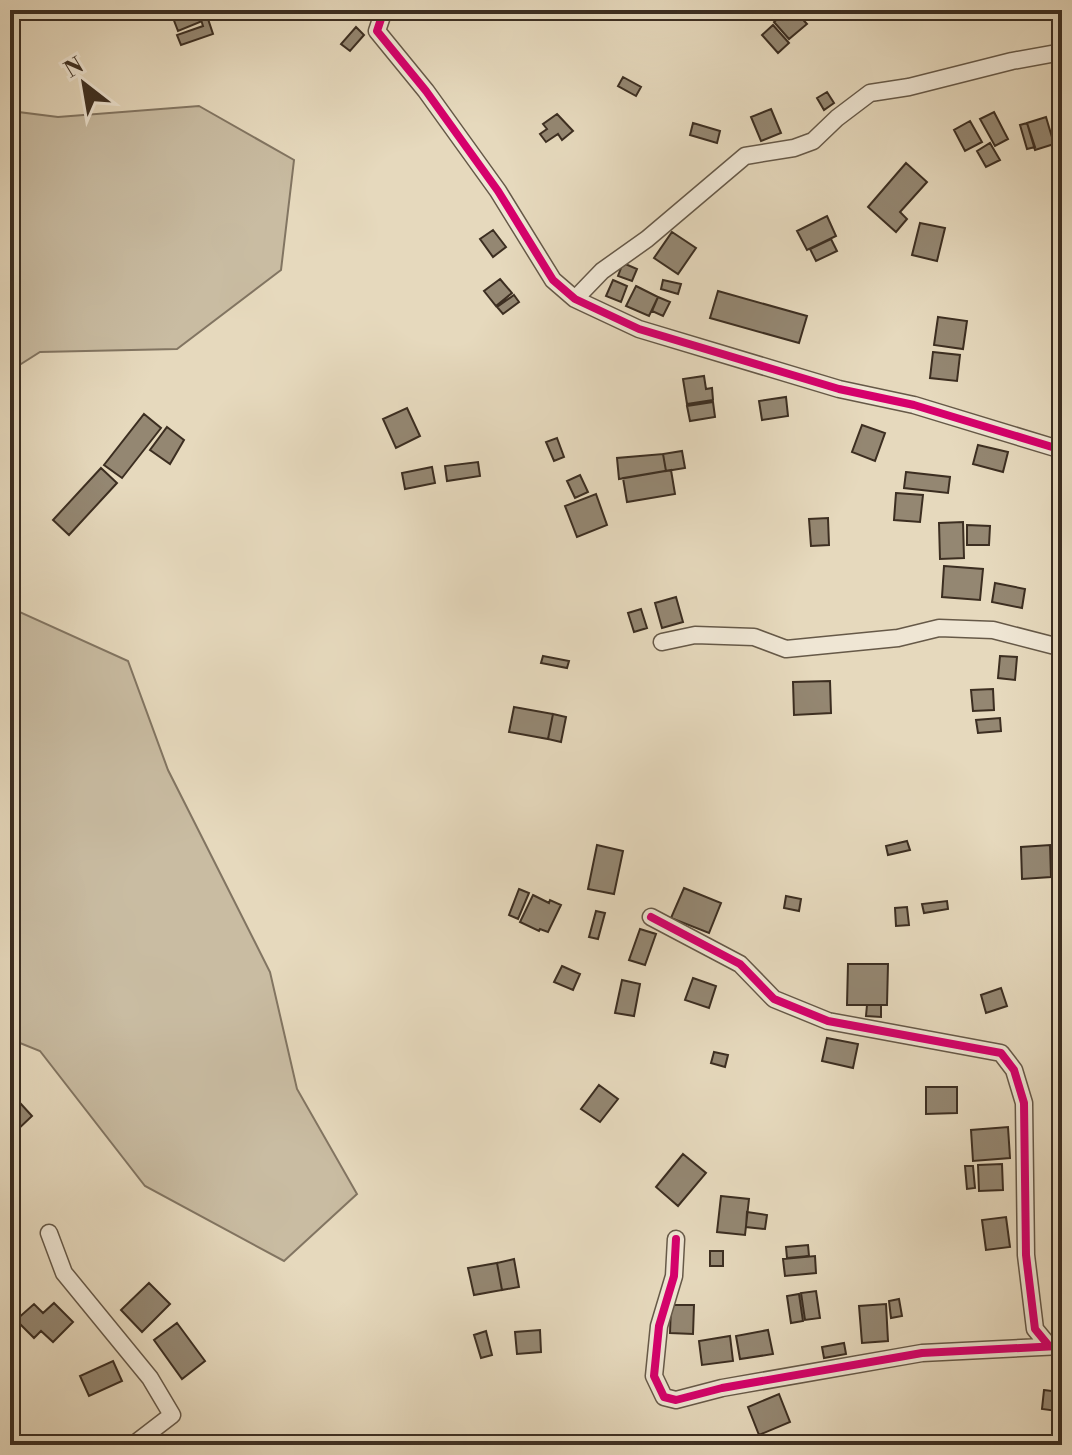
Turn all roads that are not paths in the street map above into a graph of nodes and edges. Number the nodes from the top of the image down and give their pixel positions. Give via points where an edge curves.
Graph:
1 (384, 10) edge
2 (1062, 52) edge
3 (575, 299) junction
4 (1062, 450) edge
5 (662, 642) dead end
6 (1062, 650) edge
7 (651, 917) dead end
8 (49, 1233) dead end
9 (676, 1239) dead end
10 (1056, 1346) edge
11 (133, 1445) edge

1 - 3 street via 377,31 498,191 553,280
2 - 3 street via 870,93 813,141 745,156 602,271
3 - 4 street via 639,329
5 - 6 street via 695,635 754,637 786,649 898,638 939,628 993,630
7 - 10 street via 740,964 774,999 828,1021 1001,1053 1014,1070 1024,1103 1026,1255 1035,1329
8 - 11 street via 64,1273 150,1378 172,1415
9 - 10 street via 654,1376 664,1397 676,1400 922,1353

